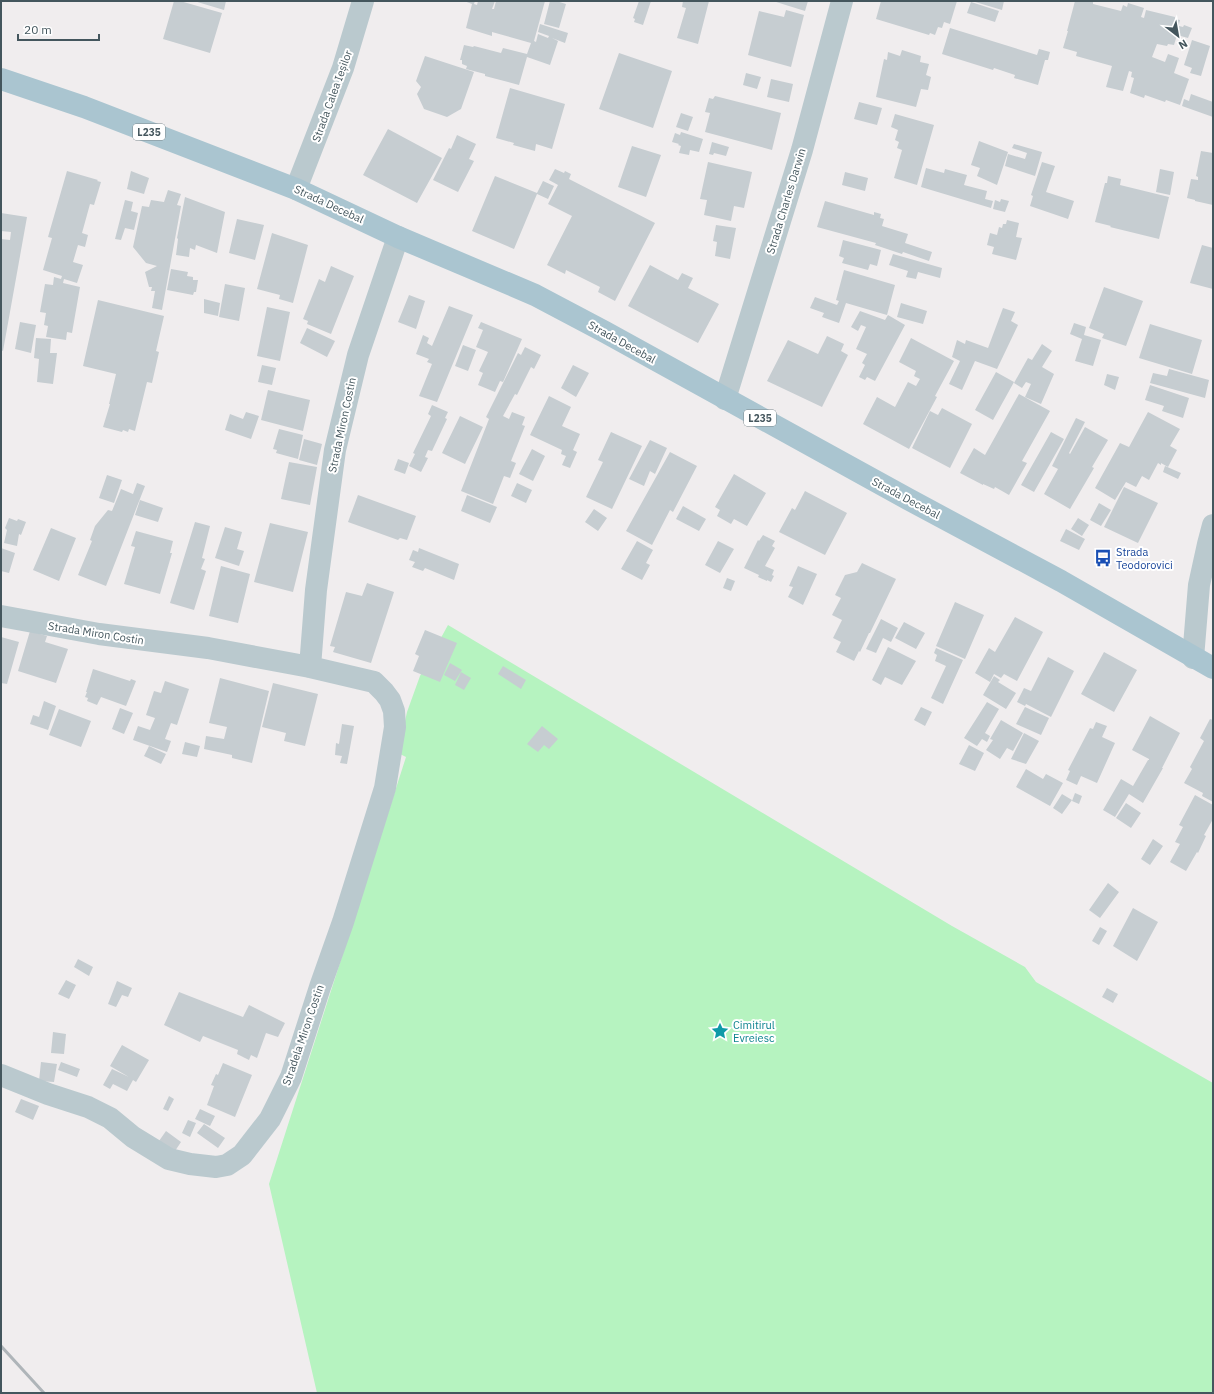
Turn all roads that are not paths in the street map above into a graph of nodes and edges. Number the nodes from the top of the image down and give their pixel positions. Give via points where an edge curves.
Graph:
1 (363, 1) edge
2 (842, 1) edge
3 (1, 79) edge
4 (296, 189) junction
5 (398, 237) junction
6 (724, 399) junction
7 (1213, 525) edge
8 (1, 616) edge
9 (1193, 658) junction
10 (310, 667) junction
11 (1213, 668) edge
12 (346, 675) joint
13 (1, 1075) edge

1 - 4 street, Strada Calea Ieșilor via 343,68
2 - 6 street, Strada Charles Darwin via 802,150
3 - 4 main road, Strada Decebal / L235
4 - 5 main road, Strada Decebal / L235
5 - 6 main road, Strada Decebal / L235 via 535,295
5 - 10 street, Strada Miron Costin via 358,355 334,450 316,590
6 - 9 main road, Strada Decebal / L235 via 1061,581
7 - 9 street via 1199,585
8 - 10 street, Strada Miron Costin via 99,634 208,648
9 - 11 main road, Strada Decebal / L235
10 - 12 street, Strada Miron Costin
12 - 13 street, Stradela Miron Costin via 374,682 384,692 394,711 395,727 386,788 291,1076 270,1119 242,1155 227,1165 216,1167 169,1159 133,1137 110,1118 88,1107

